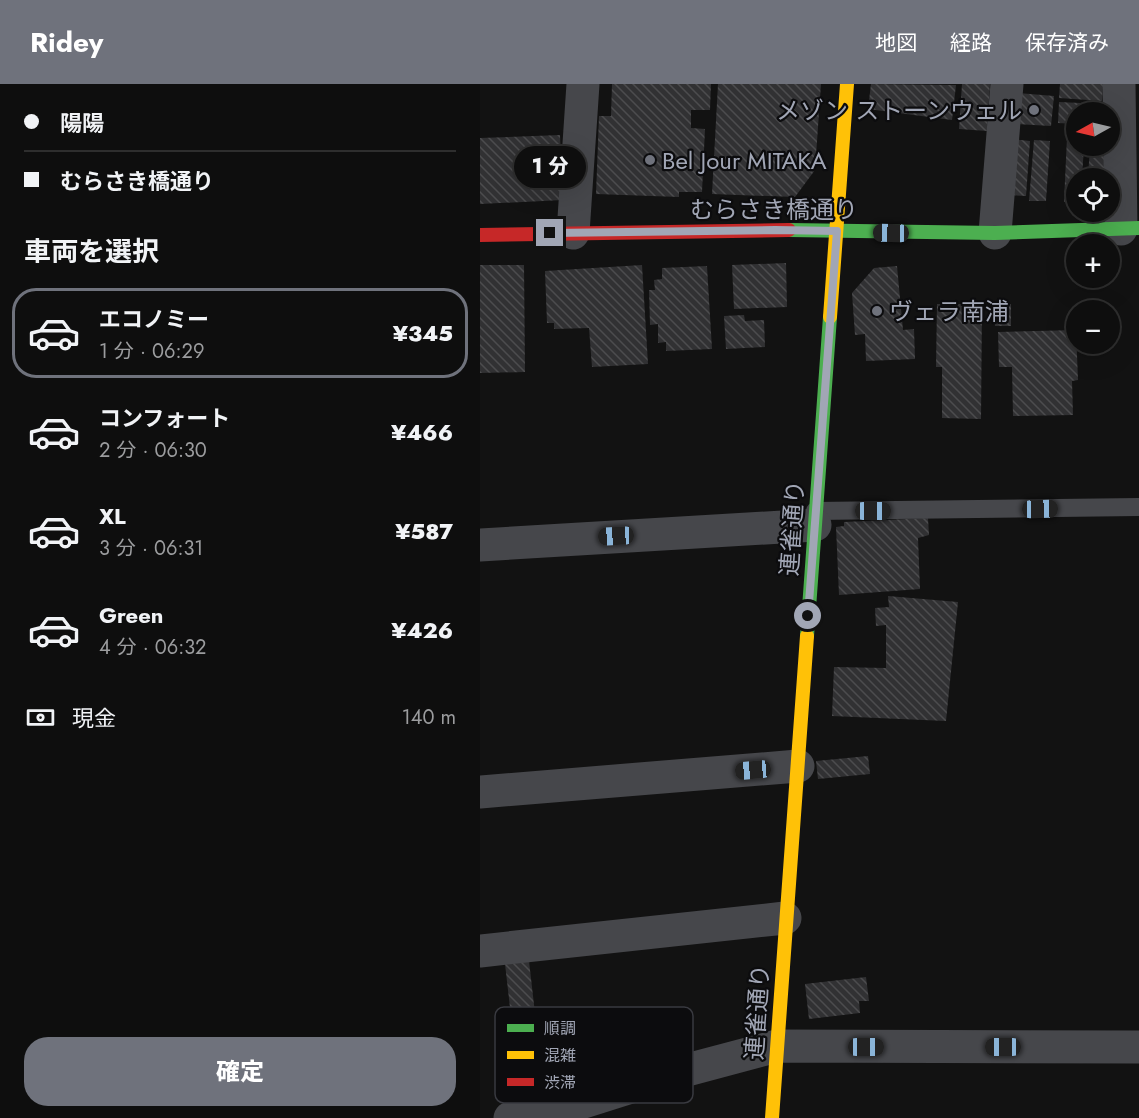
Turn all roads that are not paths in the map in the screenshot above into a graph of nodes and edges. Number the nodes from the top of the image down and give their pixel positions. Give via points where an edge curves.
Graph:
1 (583, 84) edge
2 (848, 84) edge
3 (1007, 84) edge
4 (1119, 84) edge
5 (1130, 229) edge
6 (837, 231) junction
7 (573, 233) junction
8 (994, 233) junction
9 (480, 235) edge
10 (1139, 507) edge
11 (815, 518) junction
12 (480, 545) edge
13 (798, 766) junction
14 (480, 792) edge
15 (785, 918) junction
16 (480, 951) edge
17 (777, 1046) junction
18 (1139, 1047) edge
19 (693, 1068) edge
20 (581, 1103) edge
21 (510, 1118) edge
22 (772, 1118) edge

1 - 7 street
2 - 6 main road, 連雀通り
3 - 8 street
4 - 5 street
5 - 8 main road, むらさき橋通り
6 - 7 main road, むらさき橋通り
6 - 8 main road, むらさき橋通り
6 - 11 main road, 連雀通り
7 - 9 main road, むらさき橋通り
10 - 11 lane
11 - 12 street
11 - 13 main road, 連雀通り
13 - 14 street
13 - 15 main road, 連雀通り
15 - 16 street
15 - 17 main road, 連雀通り
17 - 18 street
17 - 19 street
17 - 22 main road, 連雀通り
20 - 21 street via 549,1113

